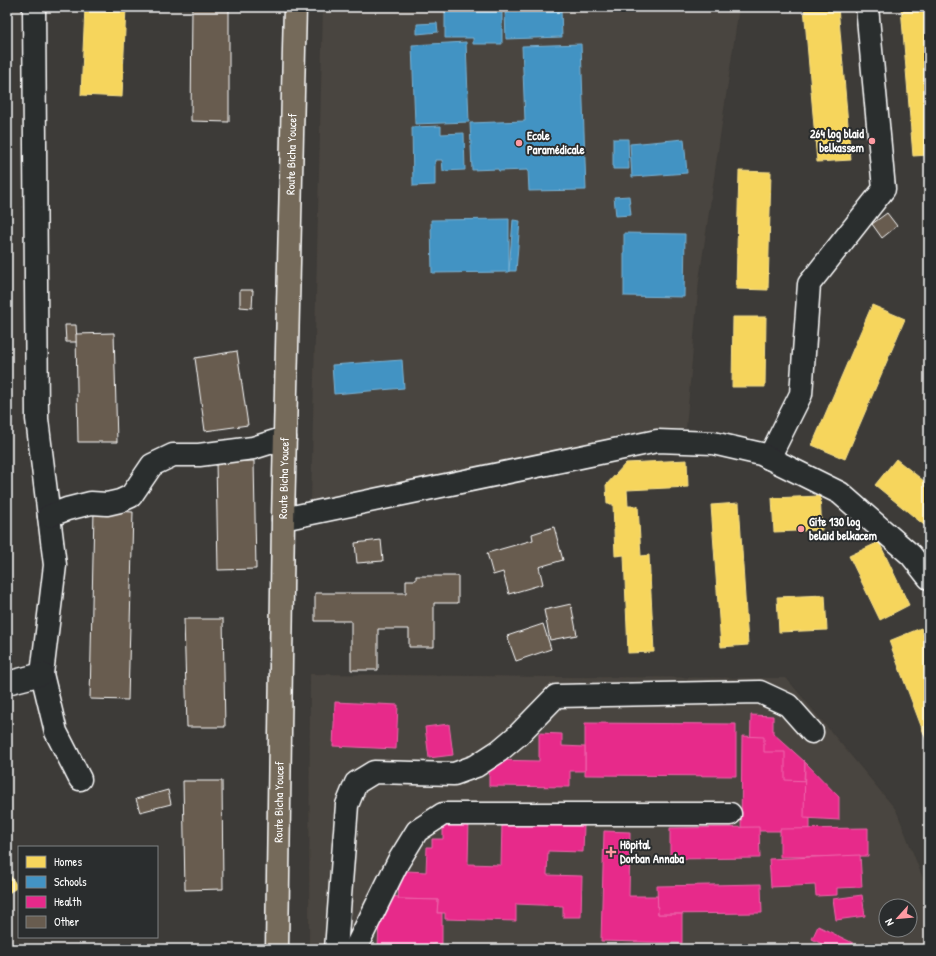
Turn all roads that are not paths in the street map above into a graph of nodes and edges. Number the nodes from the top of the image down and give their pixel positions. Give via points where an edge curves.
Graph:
1 (34, 7) edge
2 (295, 7) edge
3 (867, 7) edge
4 (285, 438) junction
5 (769, 458) junction
6 (49, 516) junction
7 (283, 519) junction
8 (929, 578) edge
9 (42, 674) junction
10 (7, 683) edge
11 (812, 732) dead end
12 (80, 779) dead end
13 (730, 814) dead end
14 (277, 949) edge
15 (336, 949) edge
16 (355, 949) edge

1 - 6 street via 37,420
2 - 4 main road, Route Bicha Youcef
3 - 5 street via 884,188 809,284 801,394
4 - 6 street via 253,448 199,455 173,455 152,465 131,496 107,504 91,503
4 - 7 main road, Route Bicha Youcef
5 - 7 street via 713,443 657,442
5 - 8 street via 840,493 911,555
6 - 9 street via 55,565
7 - 14 main road, Route Bicha Youcef
9 - 10 street
9 - 12 street via 56,732
11 - 15 street via 788,705 760,692 556,696 499,752 476,766 454,774 374,772 356,783 347,805
13 - 16 street via 443,814 417,831 398,862

